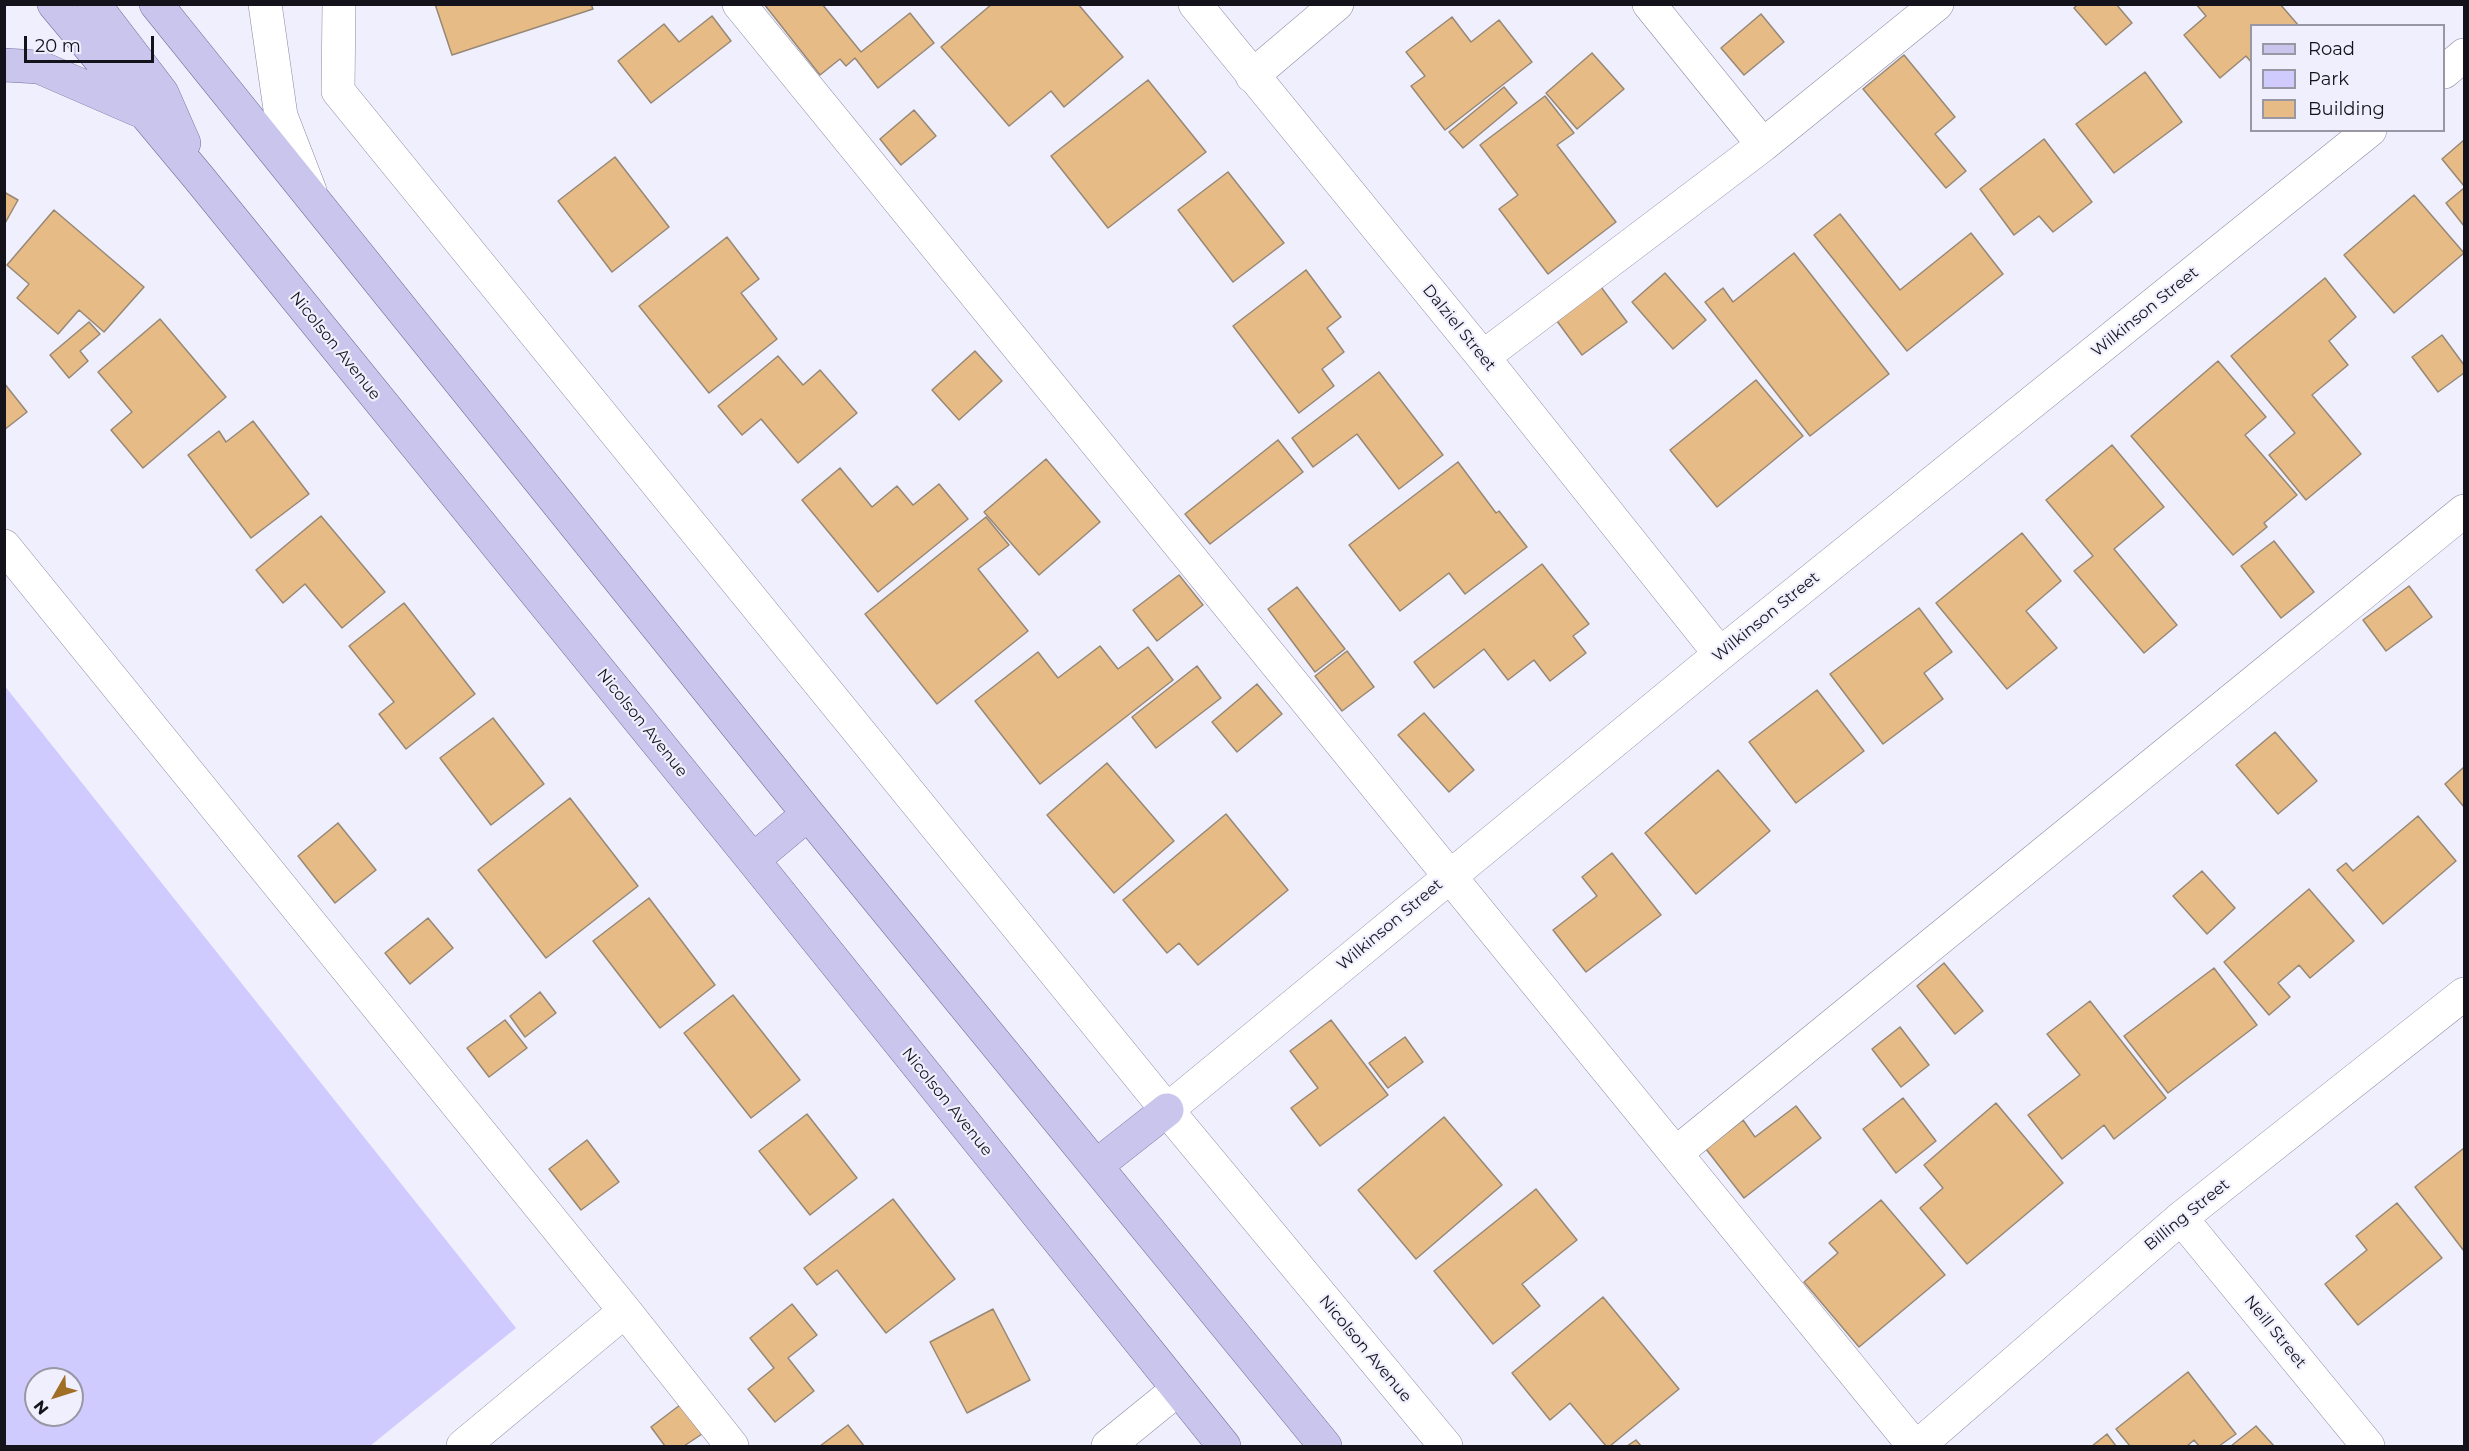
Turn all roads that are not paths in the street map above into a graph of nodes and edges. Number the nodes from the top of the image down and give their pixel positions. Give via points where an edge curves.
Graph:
1 (54, 4) edge
2 (94, 4) edge
3 (156, 4) edge
4 (265, 4) edge
5 (339, 4) edge
6 (739, 4) edge
7 (1195, 4) edge
8 (1338, 4) edge
9 (1649, 4) edge
10 (1937, 4) edge
11 (2464, 55) edge
12 (4, 65) edge
13 (2445, 71) edge
14 (1252, 76) junction
15 (146, 113) junction
16 (2368, 132) edge
17 (1763, 145) junction
18 (199, 178) junction
19 (314, 200) junction
20 (1483, 357) junction
21 (2464, 511) edge
22 (4, 546) edge
23 (1720, 654) junction
24 (808, 814) junction
25 (753, 860) junction
26 (1449, 876) junction
27 (2464, 994) edge
28 (1167, 1110) junction
29 (1676, 1153) junction
30 (1096, 1166) junction
31 (2181, 1218) junction
32 (625, 1311) junction
33 (1178, 1390) junction
34 (463, 1446) edge
35 (732, 1446) edge
36 (1108, 1446) edge
37 (1224, 1446) edge
38 (1325, 1446) edge
39 (1446, 1446) edge
40 (1916, 1446) edge
41 (2368, 1446) edge

1 - 15 main road, Nicolson Avenue
2 - 18 main road via 162,93
3 - 19 main road
4 - 19 street via 281,116
5 - 28 street, Nicolson Avenue via 338,91
6 - 26 street
7 - 14 street, Dalziel Street
8 - 14 street
9 - 17 street
10 - 17 street
11 - 13 street
12 - 15 main road via 39,67
14 - 20 street, Dalziel Street
15 - 18 main road, Nicolson Avenue
16 - 23 street, Wilkinson Street
17 - 20 street
18 - 25 main road, Nicolson Avenue
19 - 24 main road
20 - 23 street, Dalziel Street
21 - 29 street
22 - 32 street
23 - 26 street, Wilkinson Street
24 - 25 main road
24 - 30 main road
25 - 33 main road, Nicolson Avenue
26 - 28 street, Wilkinson Street
26 - 29 street
27 - 31 street, Billing Street
28 - 30 main road
28 - 39 street, Nicolson Avenue
29 - 40 street
30 - 38 main road
31 - 40 street, Billing Street
31 - 41 street, Neill Street
32 - 34 street
32 - 35 street
33 - 36 street
33 - 37 main road, Nicolson Avenue

